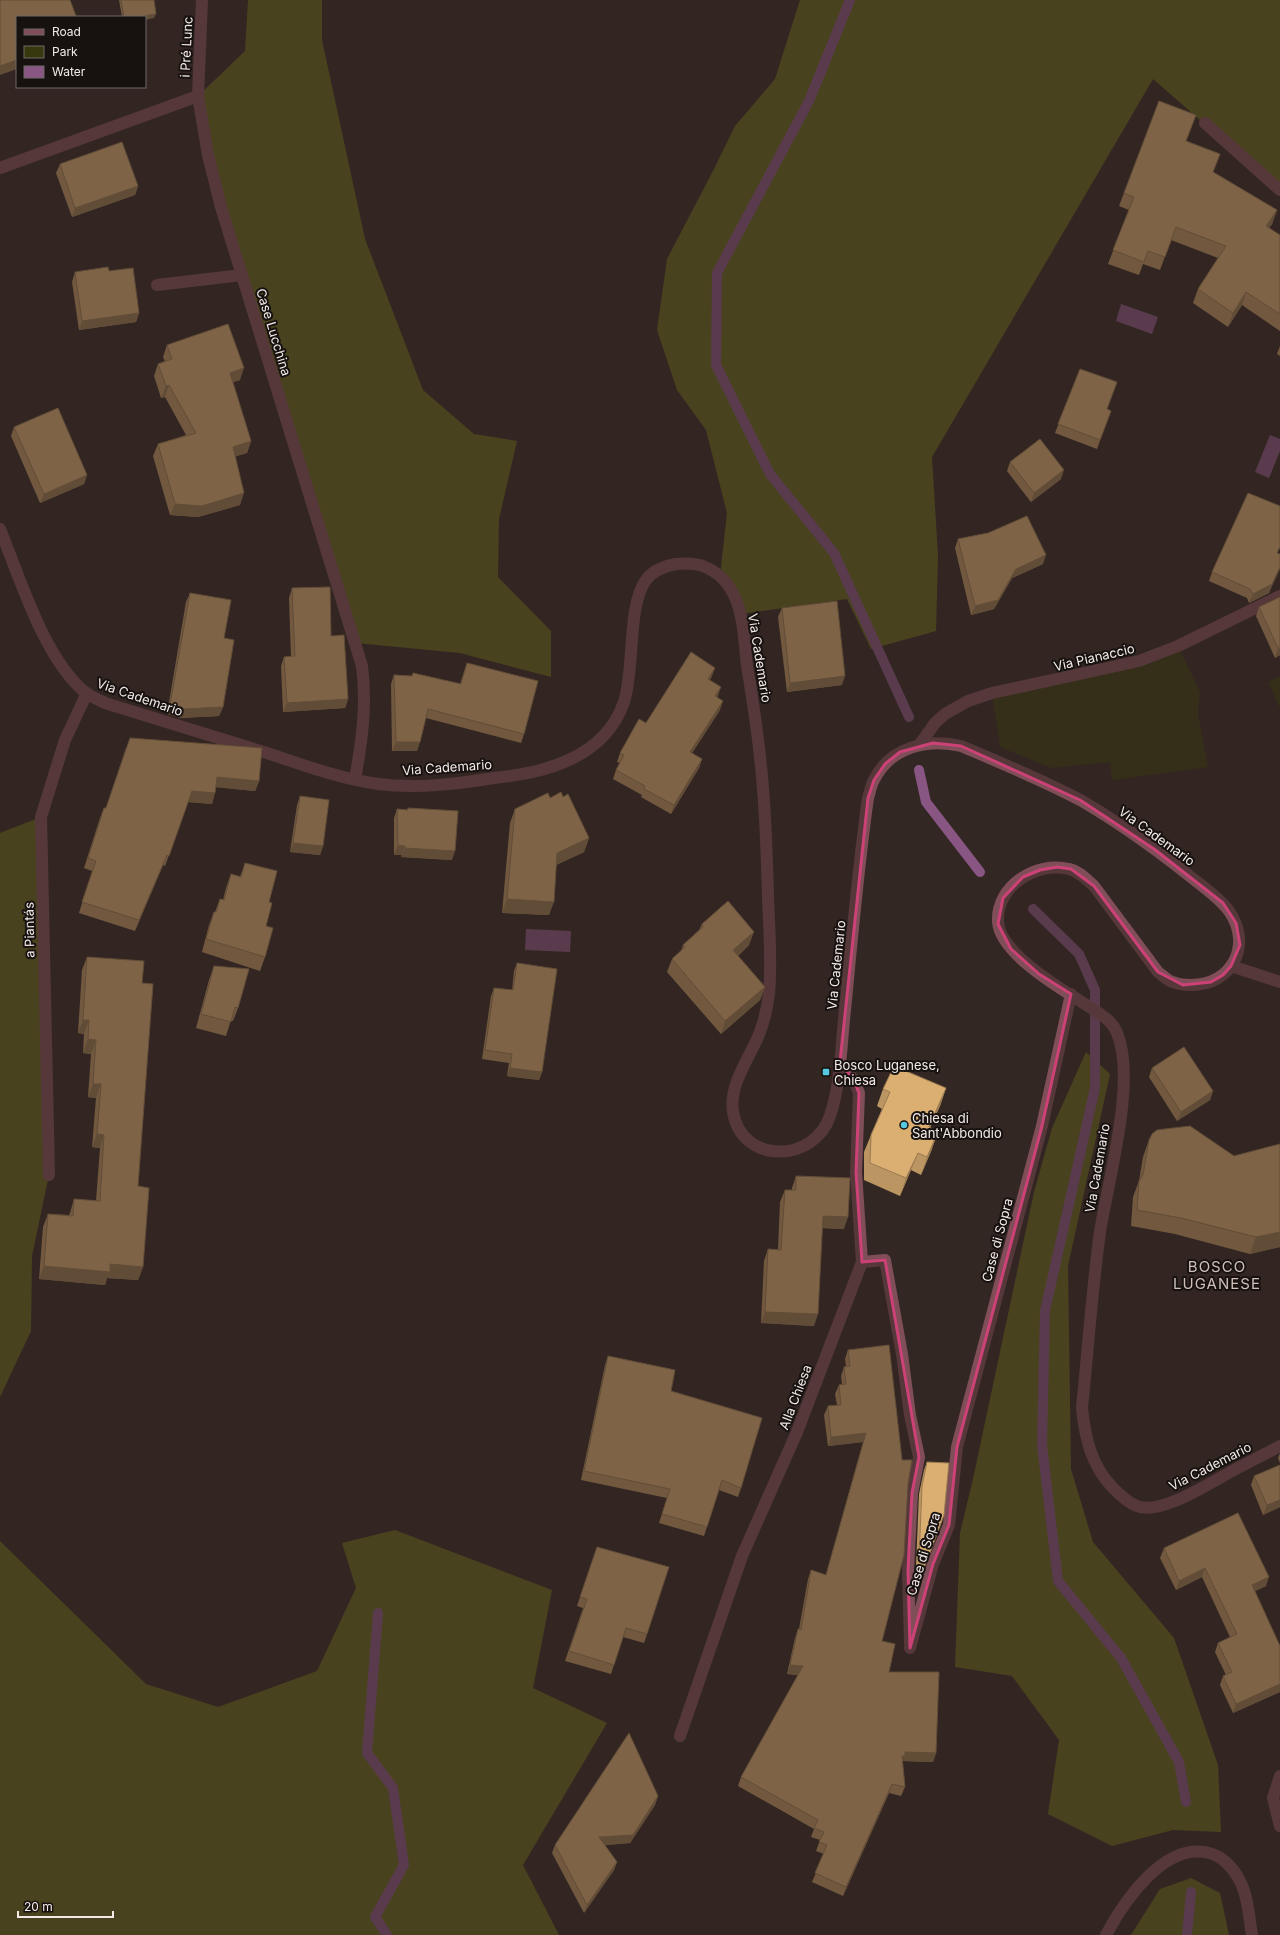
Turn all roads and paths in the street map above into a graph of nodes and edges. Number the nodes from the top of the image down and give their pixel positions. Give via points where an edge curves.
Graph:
1 (202, 0) edge
2 (198, 96) junction
3 (1205, 123) dead end
4 (0, 168) edge
5 (1280, 190) edge
6 (242, 275) junction
7 (157, 284) dead end
8 (0, 529) edge
9 (1280, 596) edge
10 (87, 693) junction
11 (920, 744) junction
12 (355, 779) junction
13 (1231, 966) junction
14 (1280, 982) edge
15 (1076, 998) junction
16 (840, 1062) junction
17 (49, 1175) dead end
18 (862, 1262) junction
19 (1280, 1446) edge
20 (680, 1736) dead end
21 (1280, 1776) edge
22 (1280, 1826) edge
23 (1106, 1935) edge
24 (1252, 1935) edge

1 - 2 street, i Pré Lunc
2 - 4 street
2 - 6 street, Case Lucchina via 210,163
3 - 5 street
6 - 7 street
6 - 12 street, Case Lucchina via 362,666 363,732
8 - 10 street, Via Cademario via 49,646 72,678
9 - 11 street, Via Pianaccio via 1178,646 1139,661 968,701 940,719
10 - 12 street, Via Cademario via 105,703
10 - 17 street, a Piantás via 65,740 40,817
11 - 13 street, Via Cademario via 947,743 987,757 1080,800 1154,849 1223,903 1229,912 1236,923 1240,945 1238,956
11 - 16 street, Via Cademario via 900,752 885,764 874,780 867,804
12 - 16 street, Via Cademario via 404,786 465,782 524,774 548,768 585,752 609,729 623,704 639,594 644,581 653,572 665,566 682,563 709,569 720,576 730,588 740,614 764,794 769,988 766,1012 759,1034 734,1091 732,1109 744,1137 768,1151 787,1152 804,1147 817,1137 827,1125 832,1109
13 - 14 street
13 - 15 street, Via Cademario via 1223,975 1211,982 1183,985 1170,981 1148,961 1103,898 1082,875 1070,869 1057,867 1040,870 1023,877 1010,887 1003,898 998,924 1002,936 1022,960
15 - 18 street, Case di Sopra via 957,1447 949,1525 933,1564 910,1648 908,1570 912,1493 919,1457 885,1260
15 - 19 street, Via Cademario via 1112,1024 1122,1048 1124,1072 1117,1137 1100,1230 1082,1408 1085,1436 1092,1459 1104,1478 1120,1495 1137,1507 1158,1507 1196,1492
16 - 18 street, Alla Chiesa via 854,1080 859,1093 856,1172
18 - 20 street, Alla Chiesa via 797,1432 742,1556
21 - 22 street via 1273,1798
23 - 24 street via 1122,1910 1153,1872 1177,1855 1202,1851 1214,1854 1234,1871 1244,1895

